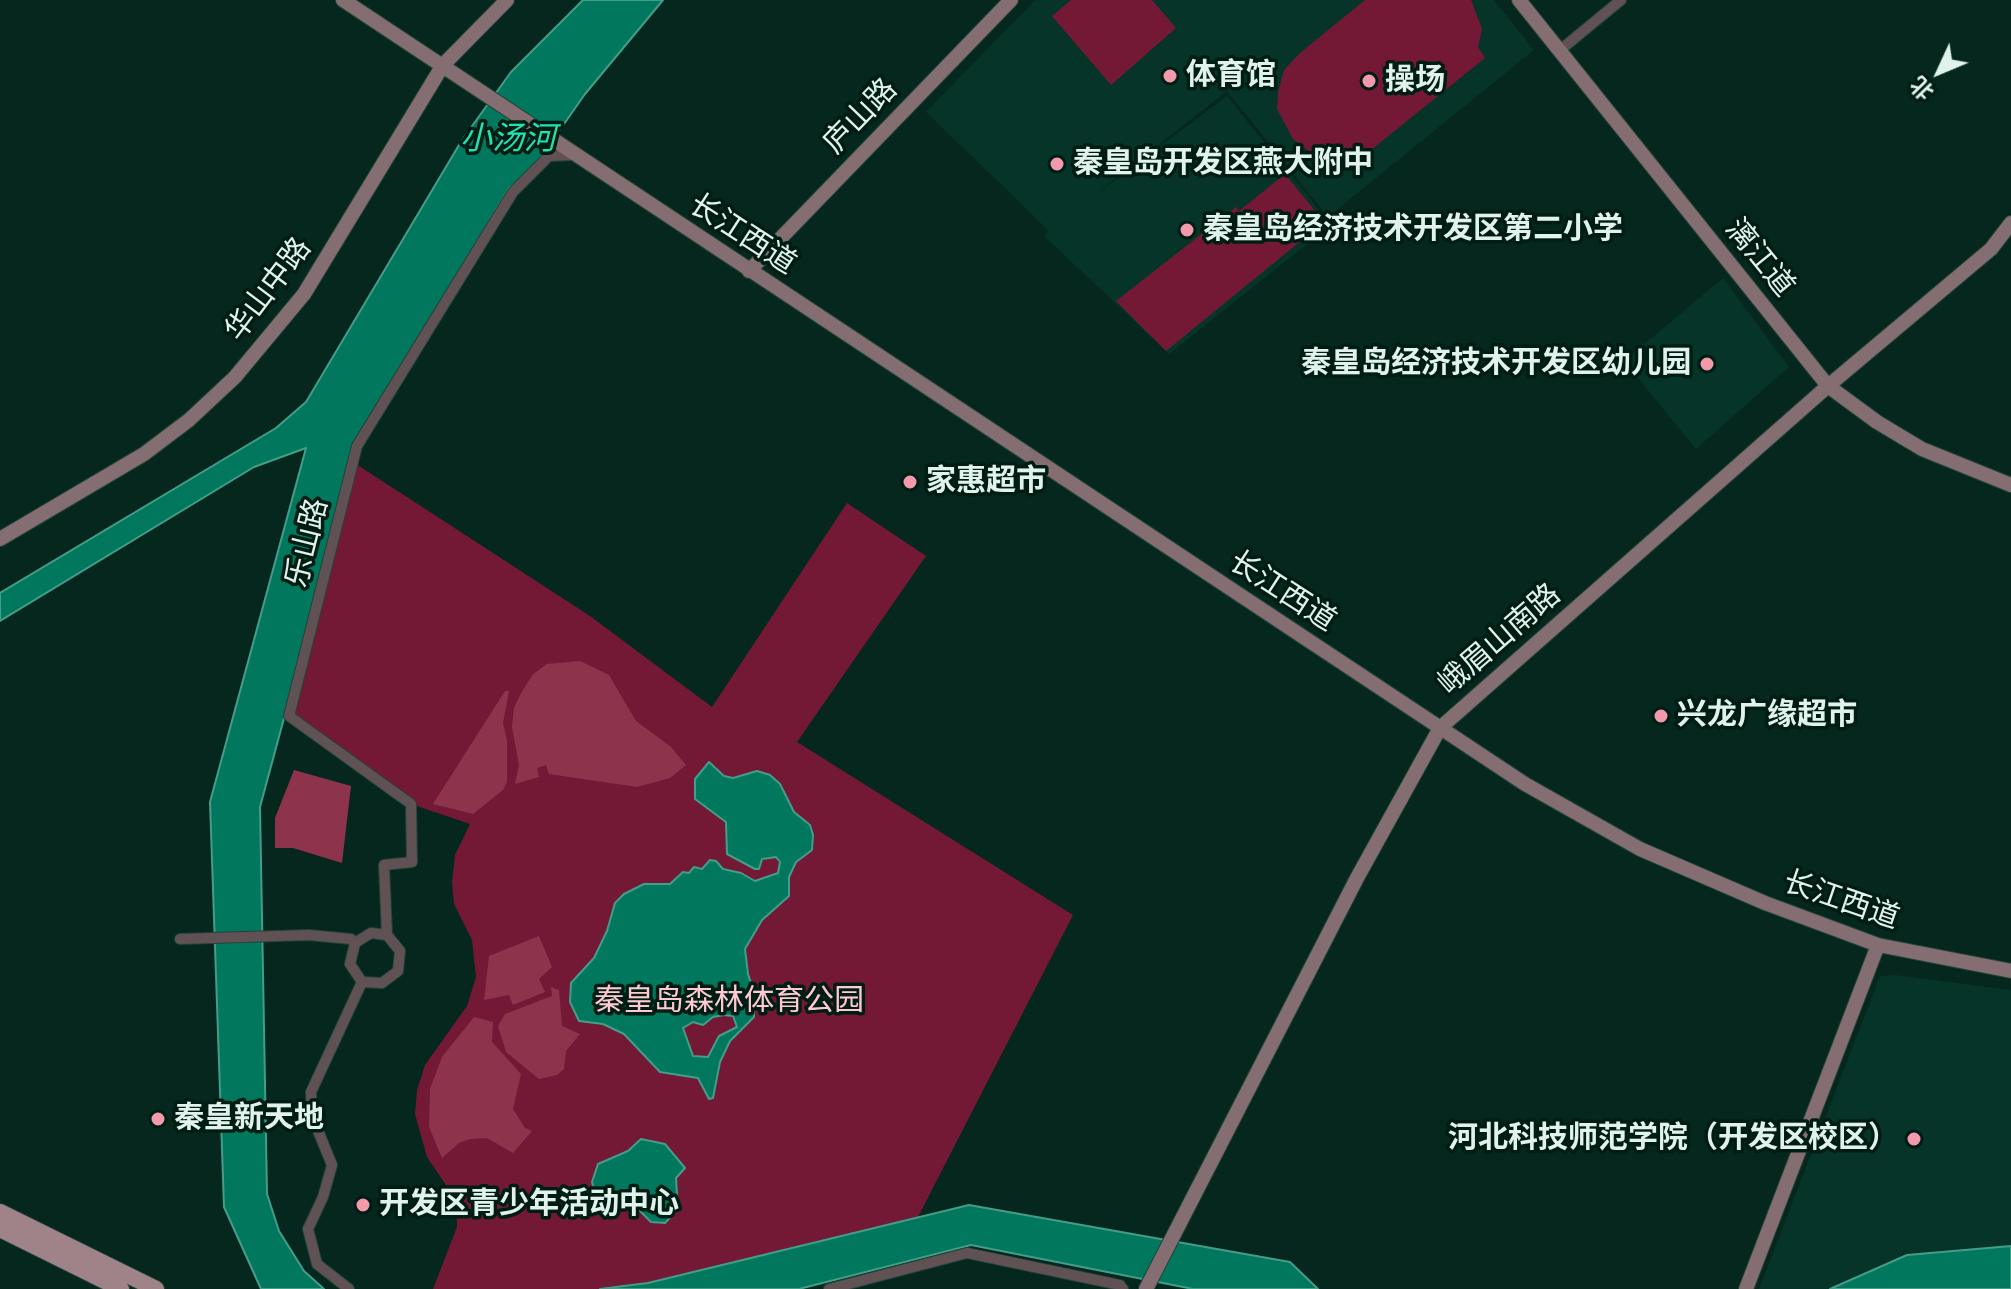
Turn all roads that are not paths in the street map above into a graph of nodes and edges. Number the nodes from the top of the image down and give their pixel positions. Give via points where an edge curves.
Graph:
1 (343, 0) edge
2 (507, 0) edge
3 (1011, 0) edge
4 (1519, 0) edge
5 (1621, 0) edge
6 (1559, 51) junction
7 (443, 65) junction
8 (574, 155) junction
9 (2011, 223) edge
10 (749, 271) junction
11 (1828, 386) junction
12 (2011, 485) edge
13 (0, 539) edge
14 (1440, 728) junction
15 (387, 935) junction
16 (180, 939) dead end
17 (355, 943) junction
18 (1878, 945) junction
19 (2011, 971) edge
20 (362, 982) junction
21 (0, 1212) edge
22 (0, 1229) edge
23 (121, 1289) edge
24 (156, 1289) edge
25 (349, 1289) edge
26 (829, 1289) edge
27 (1123, 1289) edge
28 (1146, 1289) edge
29 (1746, 1289) edge

1 - 7 street, 长江西道
2 - 7 street, 华山中路
3 - 10 street, 庐山路
4 - 6 street, 漓江道
5 - 6 street
6 - 11 street, 漓江道
7 - 8 street, 长江西道
7 - 13 street, 华山中路 via 304,294 235,377 144,454
8 - 10 street, 长江西道
8 - 15 street, 乐山路 via 549,156 513,192 357,446 289,716 411,804 412,862 384,865
9 - 11 street, 峨眉山南路 via 1991,249
10 - 14 street, 长江西道
11 - 12 street, 漓江道 via 1922,449
11 - 14 street, 峨眉山南路
14 - 18 street, 长江西道 via 1640,849
14 - 28 street, 峨眉山南路
15 - 17 street via 371,933
15 - 20 street, 乐山路 via 400,951 398,971 382,983
16 - 17 street via 309,935
17 - 20 street via 350,964
18 - 19 street, 长江西道
18 - 29 street
20 - 25 street via 311,1092 312,1116 332,1165 308,1229 317,1264
21 - 24 main road
22 - 23 main road
26 - 27 street via 967,1253

